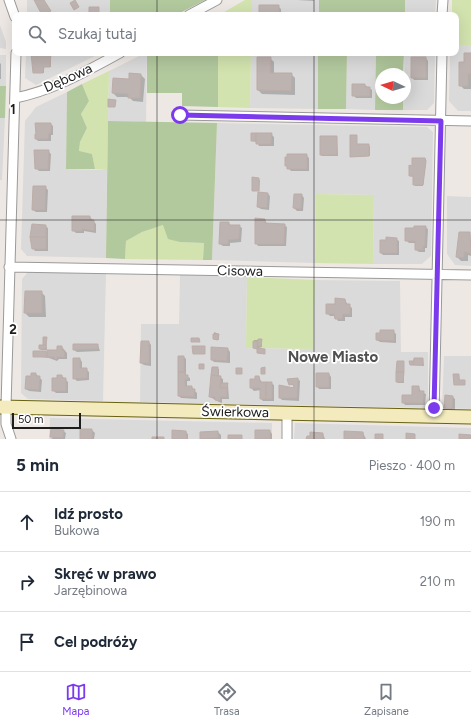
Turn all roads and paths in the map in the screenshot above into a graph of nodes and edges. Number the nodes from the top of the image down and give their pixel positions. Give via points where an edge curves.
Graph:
1 (9, 0) edge
2 (217, 0) edge
3 (443, 0) edge
4 (13, 12) edge
5 (195, 12) edge
6 (442, 12) edge
7 (16, 56) edge
8 (115, 56) edge
9 (442, 56) edge
10 (15, 98) junction
11 (180, 115) dead end
12 (441, 121) junction
13 (471, 121) edge
14 (9, 267) junction
15 (438, 274) junction
16 (471, 275) edge
17 (3, 407) edge
18 (287, 413) junction
19 (434, 416) junction
20 (471, 417) edge
21 (11, 439) edge
22 (287, 439) edge

1 - 4 street
2 - 5 street
3 - 6 street
7 - 10 street
8 - 10 street, Dębowa via 80,75
9 - 12 street
10 - 14 street
11 - 12 street
12 - 13 street
12 - 15 street
14 - 15 street, Cisowa
14 - 17 street
15 - 16 street, Cisowa
15 - 19 street
17 - 18 street, Świerkowa
17 - 21 street
18 - 19 street, Świerkowa
18 - 22 street
19 - 20 street, Świerkowa

